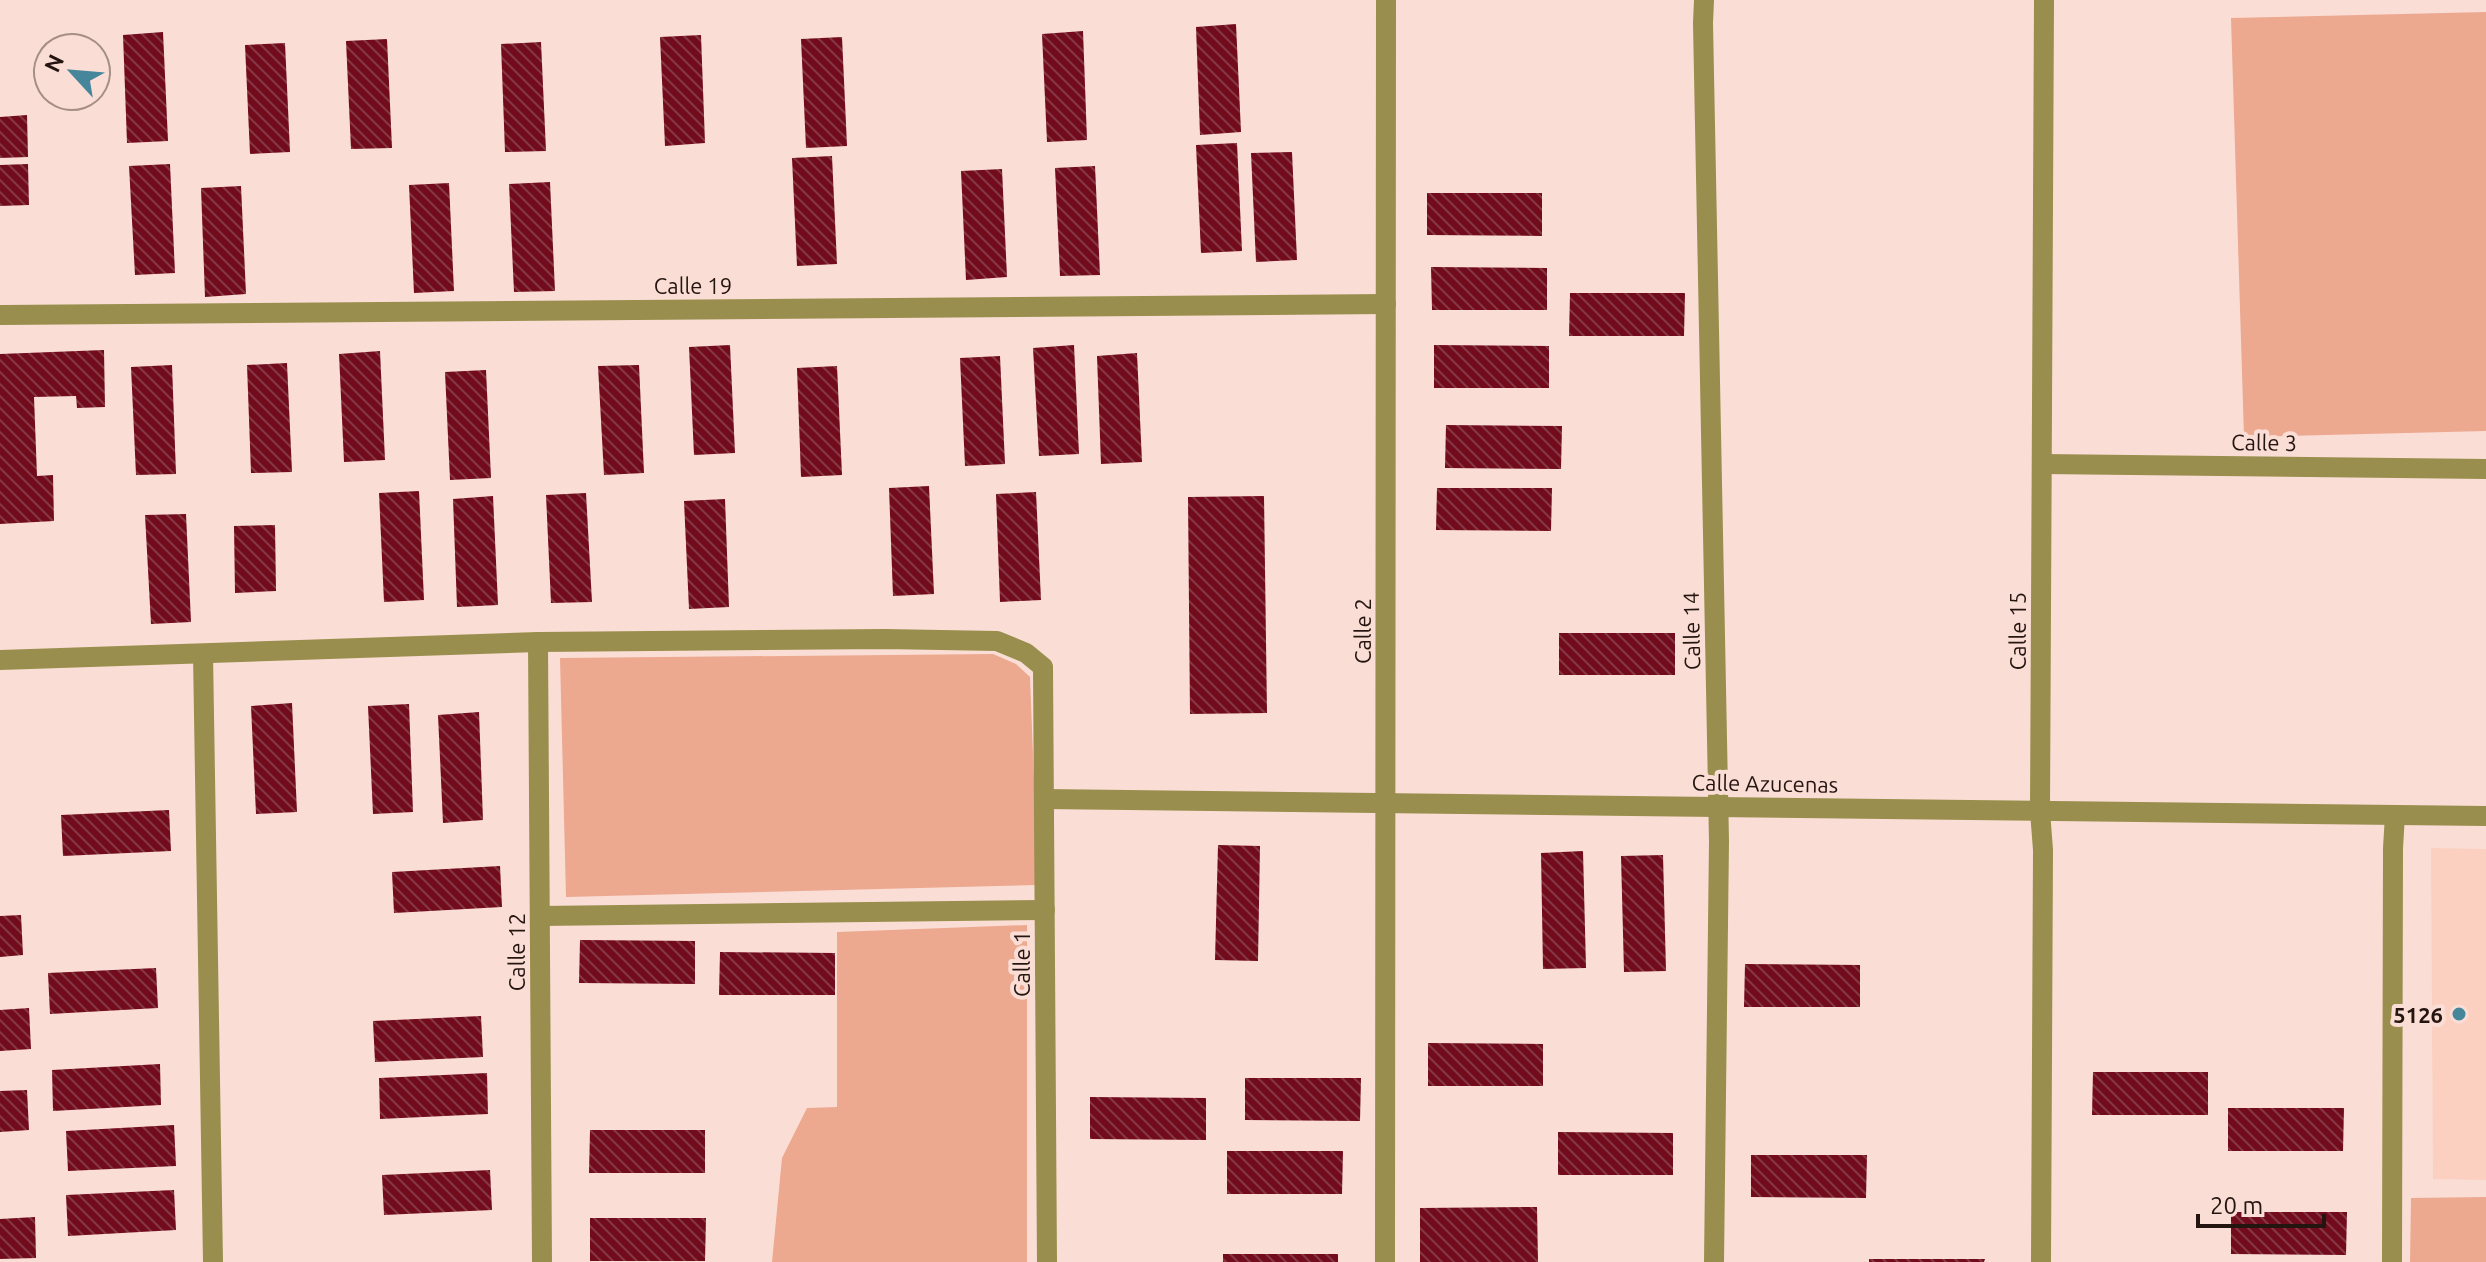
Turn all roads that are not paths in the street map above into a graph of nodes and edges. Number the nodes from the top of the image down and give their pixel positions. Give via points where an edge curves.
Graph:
1 (1386, 0) edge
2 (1704, 0) edge
3 (2044, 0) edge
4 (1386, 304) junction
5 (0, 315) edge
6 (2042, 464) junction
7 (2486, 469) edge
8 (538, 642) junction
9 (203, 654) junction
10 (0, 660) edge
11 (1044, 799) junction
12 (1386, 803) junction
13 (1718, 807) junction
14 (2040, 811) junction
15 (2395, 815) junction
16 (2486, 816) edge
17 (1045, 910) junction
18 (540, 916) junction
19 (213, 1262) edge
20 (542, 1262) edge
21 (1047, 1262) edge
22 (1385, 1262) edge
23 (1714, 1262) edge
24 (2041, 1262) edge
25 (2392, 1262) edge

1 - 4 street, Calle 2
2 - 13 street, Calle 14
3 - 6 street, Calle 15
4 - 5 street, Calle 19
4 - 12 street, Calle 2
6 - 7 street, Calle 3
6 - 14 street, Calle 15
8 - 9 street
8 - 11 street, Calle 1 via 997,641 1043,667
8 - 18 street, Calle 12
9 - 10 street
9 - 19 street
11 - 12 street, Calle Azucenas
11 - 17 street, Calle 1
12 - 13 street, Calle Azucenas
12 - 22 street, Calle 2
13 - 14 street, Calle Azucenas
13 - 23 street, Calle 14
14 - 15 street, Calle Azucenas
14 - 24 street, Calle 15
15 - 16 street, Calle Azucenas
15 - 25 street
17 - 18 street
17 - 21 street, Calle 1
18 - 20 street, Calle 12

